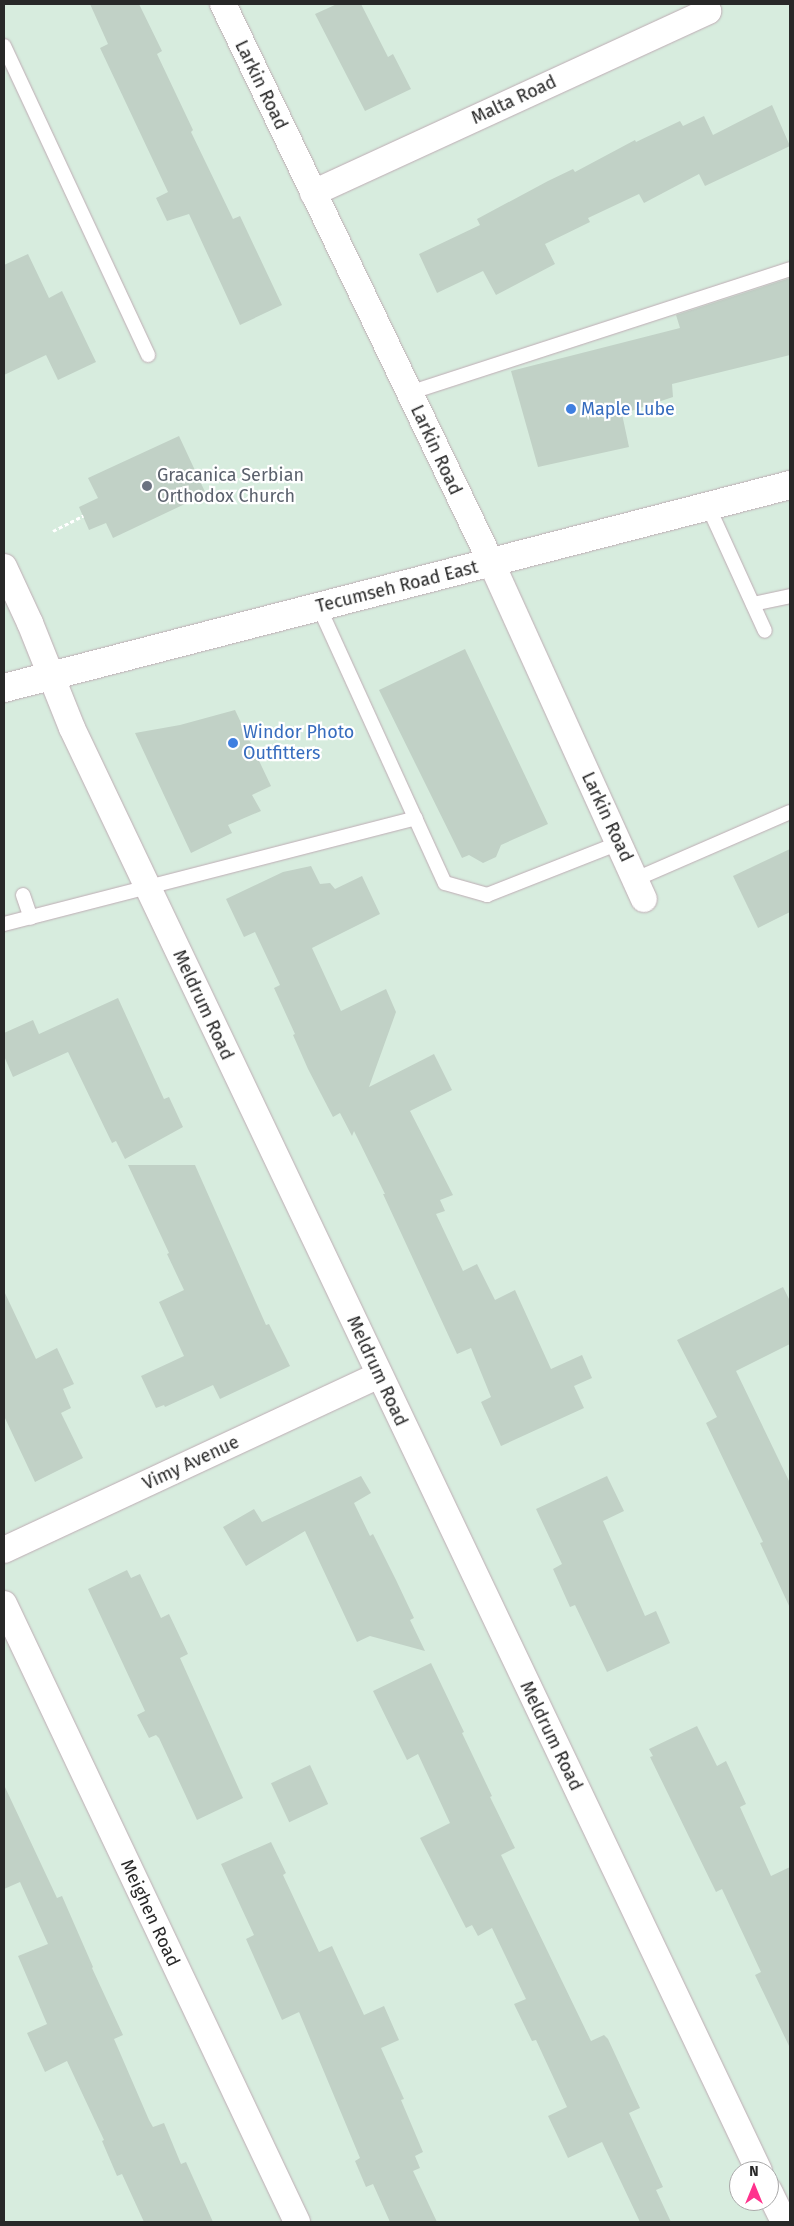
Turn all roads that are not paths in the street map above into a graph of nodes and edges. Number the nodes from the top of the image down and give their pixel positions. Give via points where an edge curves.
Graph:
1 (223, 4) edge
2 (704, 4) edge
3 (4, 46) edge
4 (313, 193) junction
5 (790, 269) edge
6 (148, 355) dead end
7 (409, 393) junction
8 (790, 485) edge
9 (708, 506) junction
10 (491, 562) junction
11 (4, 567) edge
12 (790, 596) edge
13 (752, 604) junction
14 (319, 607) junction
15 (765, 631) dead end
16 (51, 676) junction
17 (4, 688) edge
18 (790, 812) edge
19 (416, 818) junction
20 (620, 843) junction
21 (147, 888) junction
22 (640, 889) joint
23 (23, 895) dead end
24 (31, 918) junction
25 (4, 924) edge
26 (379, 1375) junction
27 (4, 1550) edge
28 (4, 1604) edge
29 (754, 2161) edge
30 (297, 2222) edge

1 - 4 street, Larkin Road
2 - 4 street, Malta Road via 708,10
3 - 6 lane
4 - 7 street, Larkin Road
5 - 7 lane
7 - 10 street, Larkin Road
8 - 9 main road, Tecumseh Road East
9 - 10 main road, Tecumseh Road East
9 - 13 lane
10 - 14 main road, Tecumseh Road East
10 - 20 street, Larkin Road
11 - 16 street, Meldrum Road
12 - 13 lane
13 - 15 lane
14 - 16 main road, Tecumseh Road East
14 - 19 lane
16 - 17 main road, Tecumseh Road East
16 - 21 street, Meldrum Road
18 - 22 lane
19 - 20 lane via 445,883 487,895
19 - 21 lane
20 - 22 street, Larkin Road
21 - 24 lane
21 - 26 street, Meldrum Road
23 - 24 lane
24 - 25 lane
26 - 27 street, Vimy Avenue
26 - 29 street, Meldrum Road
28 - 30 street, Meighen Road

